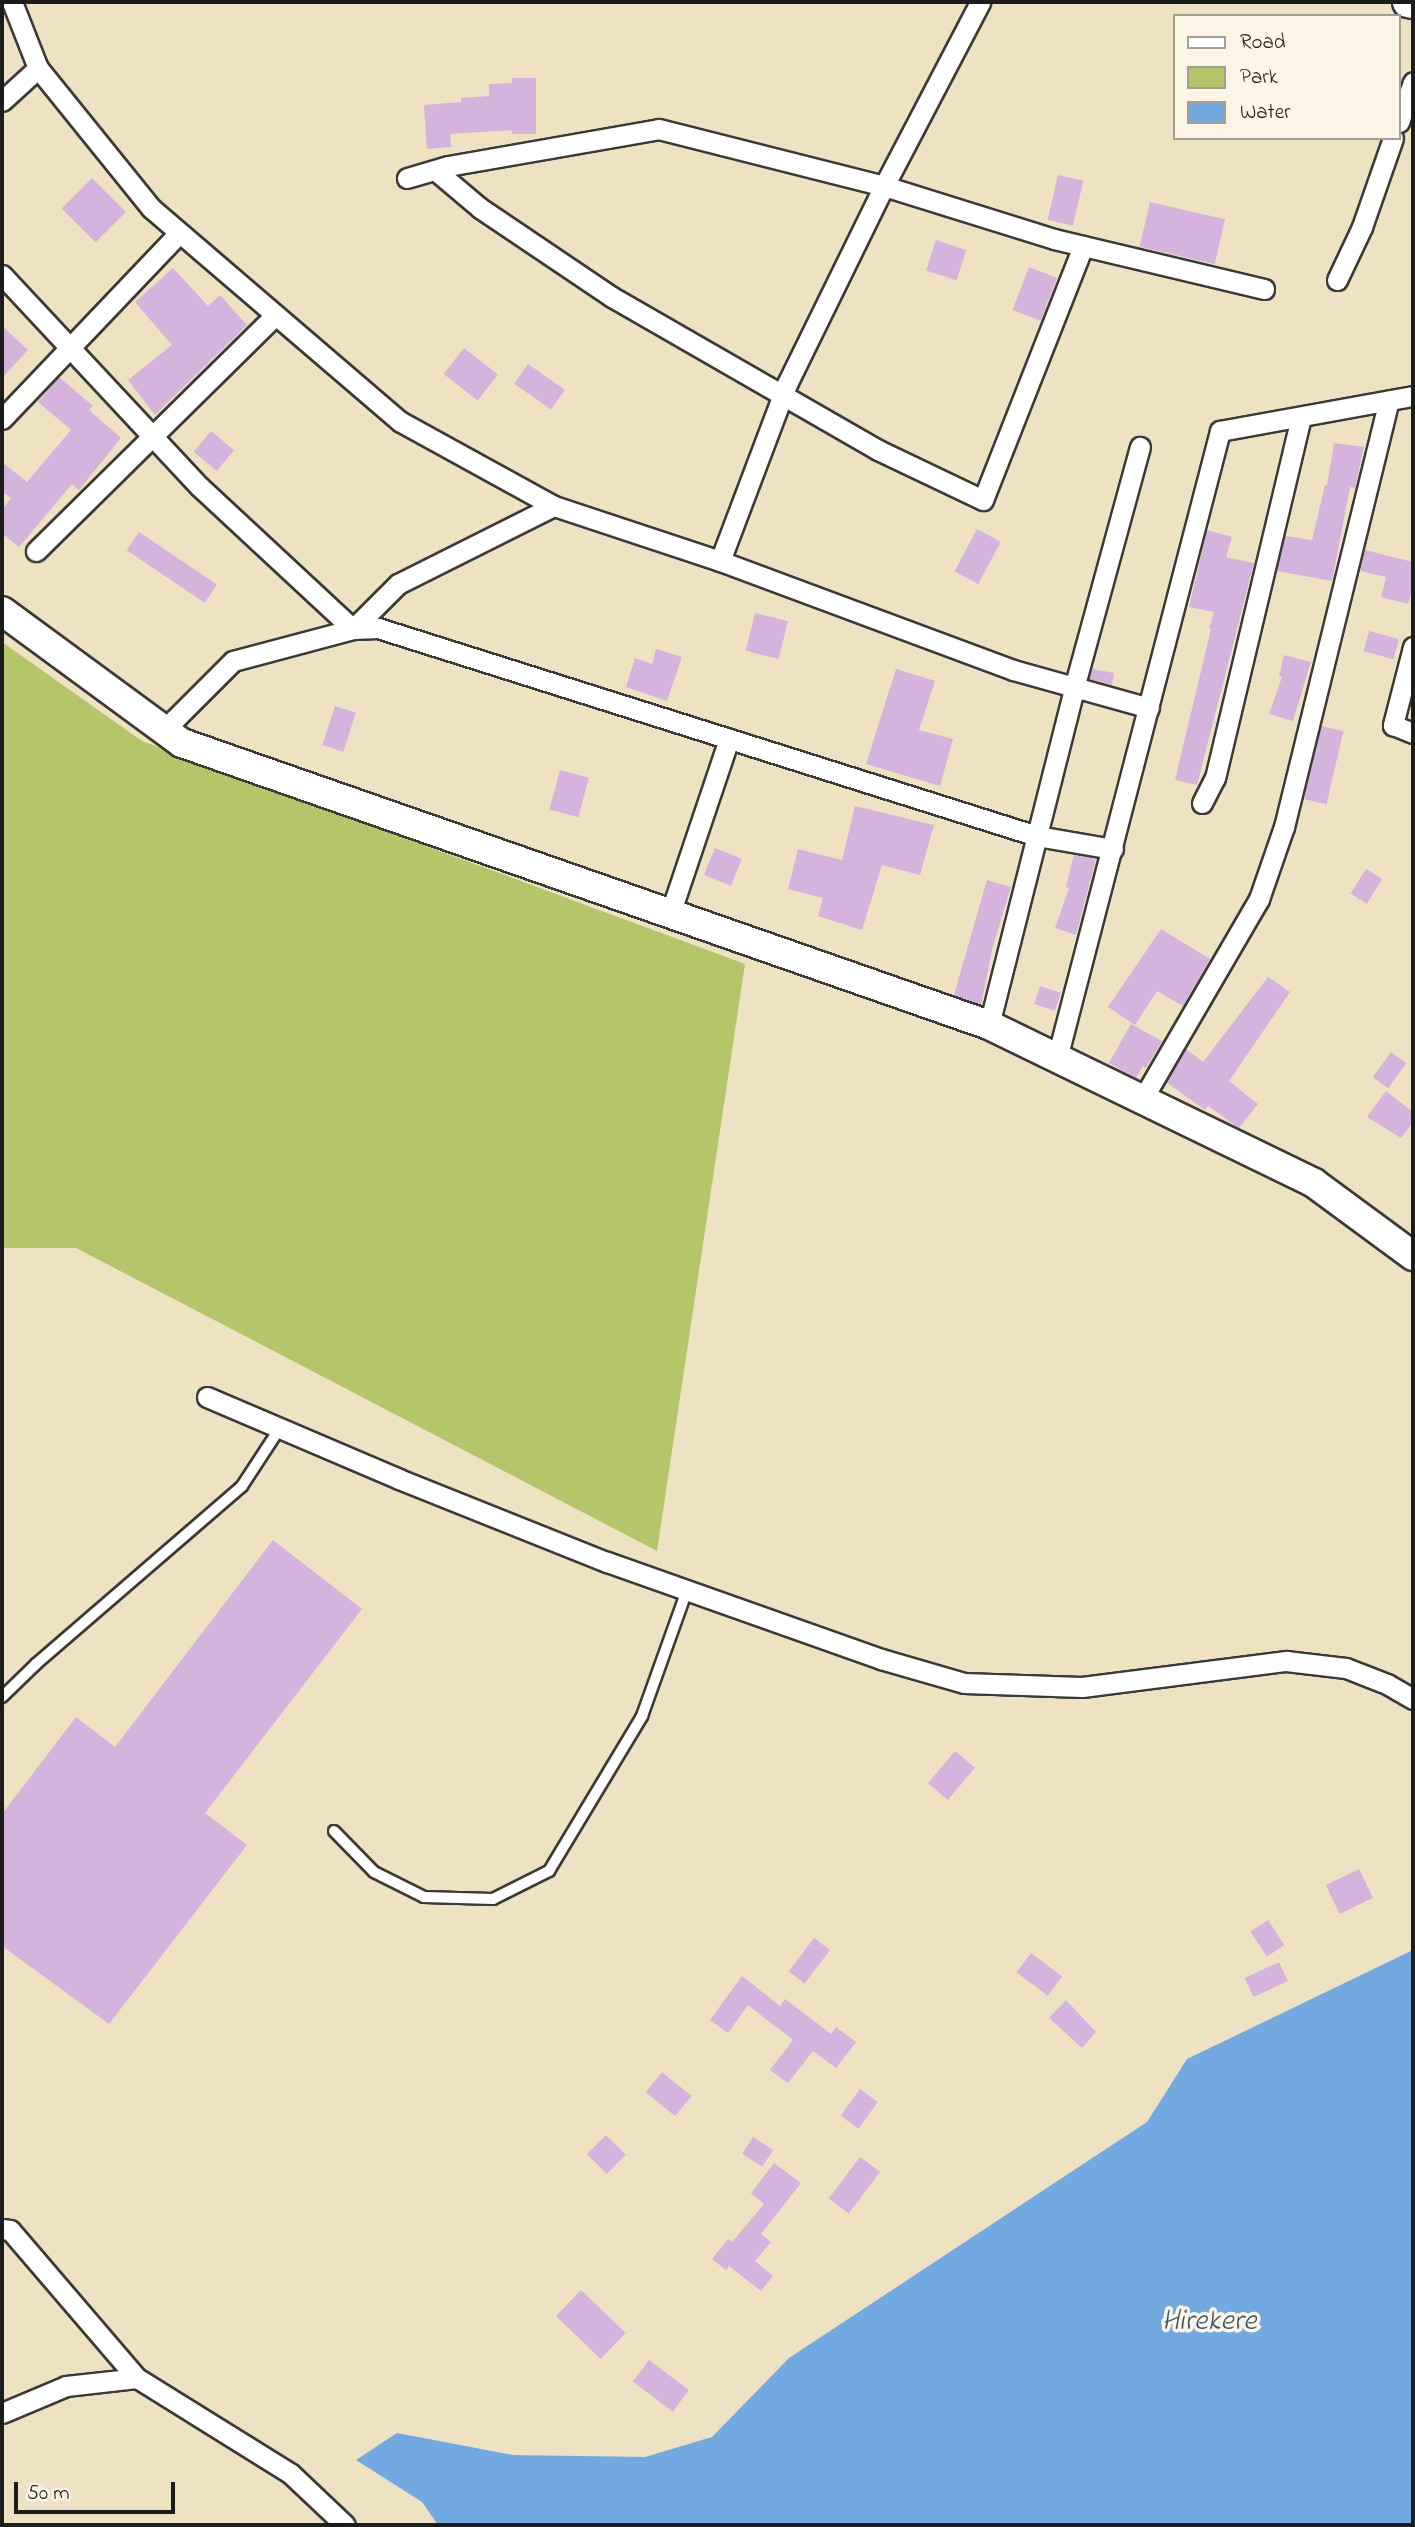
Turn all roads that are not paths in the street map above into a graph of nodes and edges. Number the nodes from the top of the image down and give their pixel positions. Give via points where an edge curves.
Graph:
1 (12, 2) edge
2 (980, 2) edge
3 (1408, 2) edge
4 (1413, 3) edge
5 (38, 68) junction
6 (1413, 82) edge
7 (2, 101) edge
8 (1401, 115) edge
9 (1392, 140) edge
10 (435, 170) junction
11 (407, 178) dead end
12 (884, 186) junction
13 (179, 233) junction
14 (1083, 246) junction
15 (2, 275) edge
16 (1337, 280) dead end
17 (1264, 289) dead end
18 (275, 315) junction
19 (70, 348) junction
20 (783, 395) junction
21 (1413, 396) edge
22 (1389, 401) junction
23 (1301, 417) junction
24 (2, 419) edge
25 (152, 436) junction
26 (1140, 447) dead end
27 (554, 506) junction
28 (36, 551) dead end
29 (720, 561) junction
30 (2, 611) edge
31 (353, 629) junction
32 (1413, 647) edge
33 (1074, 688) junction
34 (1149, 708) junction
35 (167, 732) junction
36 (1413, 733) edge
37 (729, 739) junction
38 (1202, 803) dead end
39 (1037, 836) junction
40 (1113, 849) junction
41 (670, 914) junction
42 (989, 1025) junction
43 (1057, 1058) junction
44 (1143, 1100) junction
45 (1413, 1256) edge
46 (207, 1397) dead end
47 (280, 1428) junction
48 (687, 1590) junction
49 (2, 1697) edge
50 (1413, 1699) edge
51 (334, 1831) dead end
52 (2, 2229) edge
53 (137, 2378) junction
54 (2, 2413) edge
55 (345, 2525) edge

1 - 5 street
2 - 12 street
3 - 4 main road
5 - 7 street
5 - 13 street via 151,208
6 - 8 street
9 - 16 street via 1362,227
10 - 11 street
10 - 12 street via 659,129
10 - 20 street via 480,208 612,296
12 - 14 street
12 - 20 street
13 - 18 street
13 - 19 street
14 - 17 street
14 - 20 street via 984,500 878,450
15 - 19 street
18 - 25 street
18 - 27 street via 401,422
19 - 24 street
19 - 25 street
20 - 29 street
21 - 22 street
22 - 23 street
22 - 44 street via 1287,814 1259,899
23 - 34 street via 1220,431
23 - 38 street via 1215,778
25 - 28 street
25 - 31 street via 200,487
26 - 33 street
27 - 29 street
27 - 31 street via 398,584
29 - 33 street via 1013,670
30 - 35 street
31 - 35 street via 233,661
31 - 37 street via 378,628
32 - 36 street via 1393,725
33 - 34 street
33 - 39 street
34 - 40 street
35 - 41 street via 182,743
37 - 39 street
37 - 41 street
39 - 40 street
39 - 42 street
40 - 43 street
41 - 42 street
42 - 43 street
43 - 44 street
44 - 45 street via 1314,1183
46 - 47 street
47 - 48 street via 581,1552
47 - 49 lane via 242,1486
48 - 50 street via 964,1684 1082,1687 1286,1661 1346,1668
48 - 51 lane via 642,1716 550,1871 493,1899 424,1897 374,1872
52 - 53 street via 10,2230
53 - 54 street via 65,2386
53 - 55 street via 291,2474

